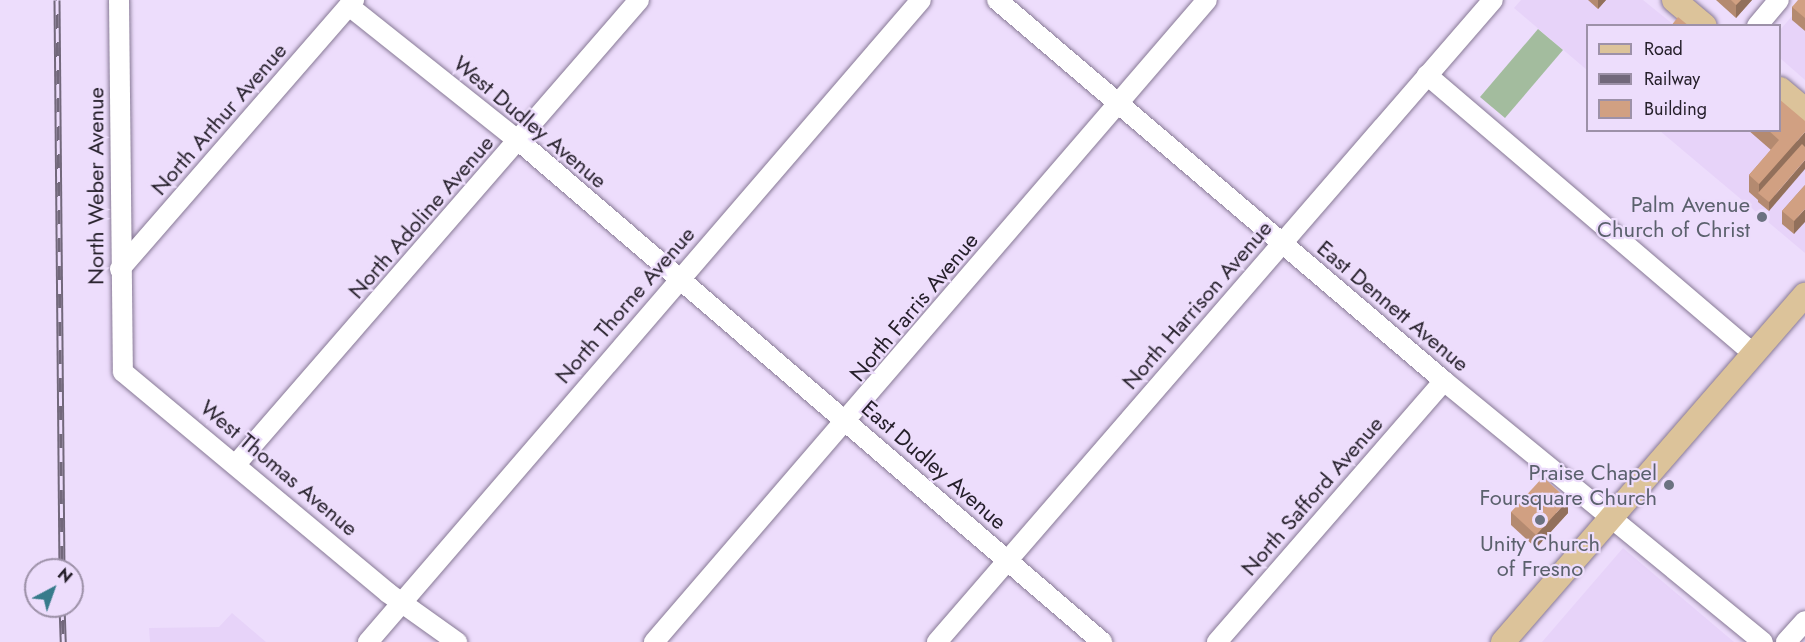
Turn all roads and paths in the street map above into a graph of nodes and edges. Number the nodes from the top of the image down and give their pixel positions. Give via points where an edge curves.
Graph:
1 (119, 0) edge
2 (639, 0) edge
3 (921, 0) edge
4 (997, 0) edge
5 (1207, 0) edge
6 (1493, 0) edge
7 (1674, 0) edge
8 (1779, 0) edge
9 (351, 3) edge
10 (1703, 24) edge
11 (1759, 24) edge
12 (1427, 75) junction
13 (1781, 91) edge
14 (1118, 103) junction
15 (1805, 110) edge
16 (519, 141) junction
17 (1282, 243) junction
18 (120, 269) junction
19 (678, 279) junction
20 (1805, 295) edge
21 (1753, 353) junction
22 (123, 372) joint
23 (1444, 381) junction
24 (849, 421) junction
25 (237, 463) junction
26 (1611, 518) junction
27 (1008, 562) junction
28 (404, 601) junction
29 (1805, 621) edge
30 (368, 642) edge
31 (457, 642) edge
32 (654, 642) edge
33 (937, 642) edge
34 (1102, 642) edge
35 (1217, 642) edge
36 (1503, 642) edge
37 (1763, 642) edge
38 (1786, 642) edge

1 - 18 street, North Weber Avenue
2 - 16 street, North Adoline Avenue
3 - 19 street, North Thorne Avenue
4 - 14 street, East Dennett Avenue
5 - 14 street, North Farris Avenue
6 - 12 street, North Harrison Avenue
7 - 10 main road
8 - 11 street
9 - 16 street, West Dudley Avenue
9 - 18 street, North Arthur Avenue
12 - 17 street, North Harrison Avenue
12 - 21 street
13 - 15 main road
14 - 17 street, East Dennett Avenue
14 - 24 street, North Farris Avenue
16 - 19 street, West Dudley Avenue
16 - 25 street, North Adoline Avenue
17 - 23 street, East Dennett Avenue
17 - 27 street, North Harrison Avenue
18 - 22 street, North Weber Avenue
19 - 24 street, East Dudley Avenue
19 - 28 street, North Thorne Avenue
20 - 21 main road
21 - 26 main road
22 - 25 street, West Thomas Avenue
23 - 26 street, East Dennett Avenue
23 - 35 street, North Safford Avenue
24 - 27 street, East Dudley Avenue
24 - 32 street, North Farris Avenue
25 - 28 street, West Thomas Avenue
26 - 36 main road
26 - 37 street, East Dennett Avenue
27 - 33 street, North Harrison Avenue
27 - 34 street, East Dudley Avenue
28 - 30 street, North Thorne Avenue
28 - 31 street, West Thomas Avenue
29 - 38 street

